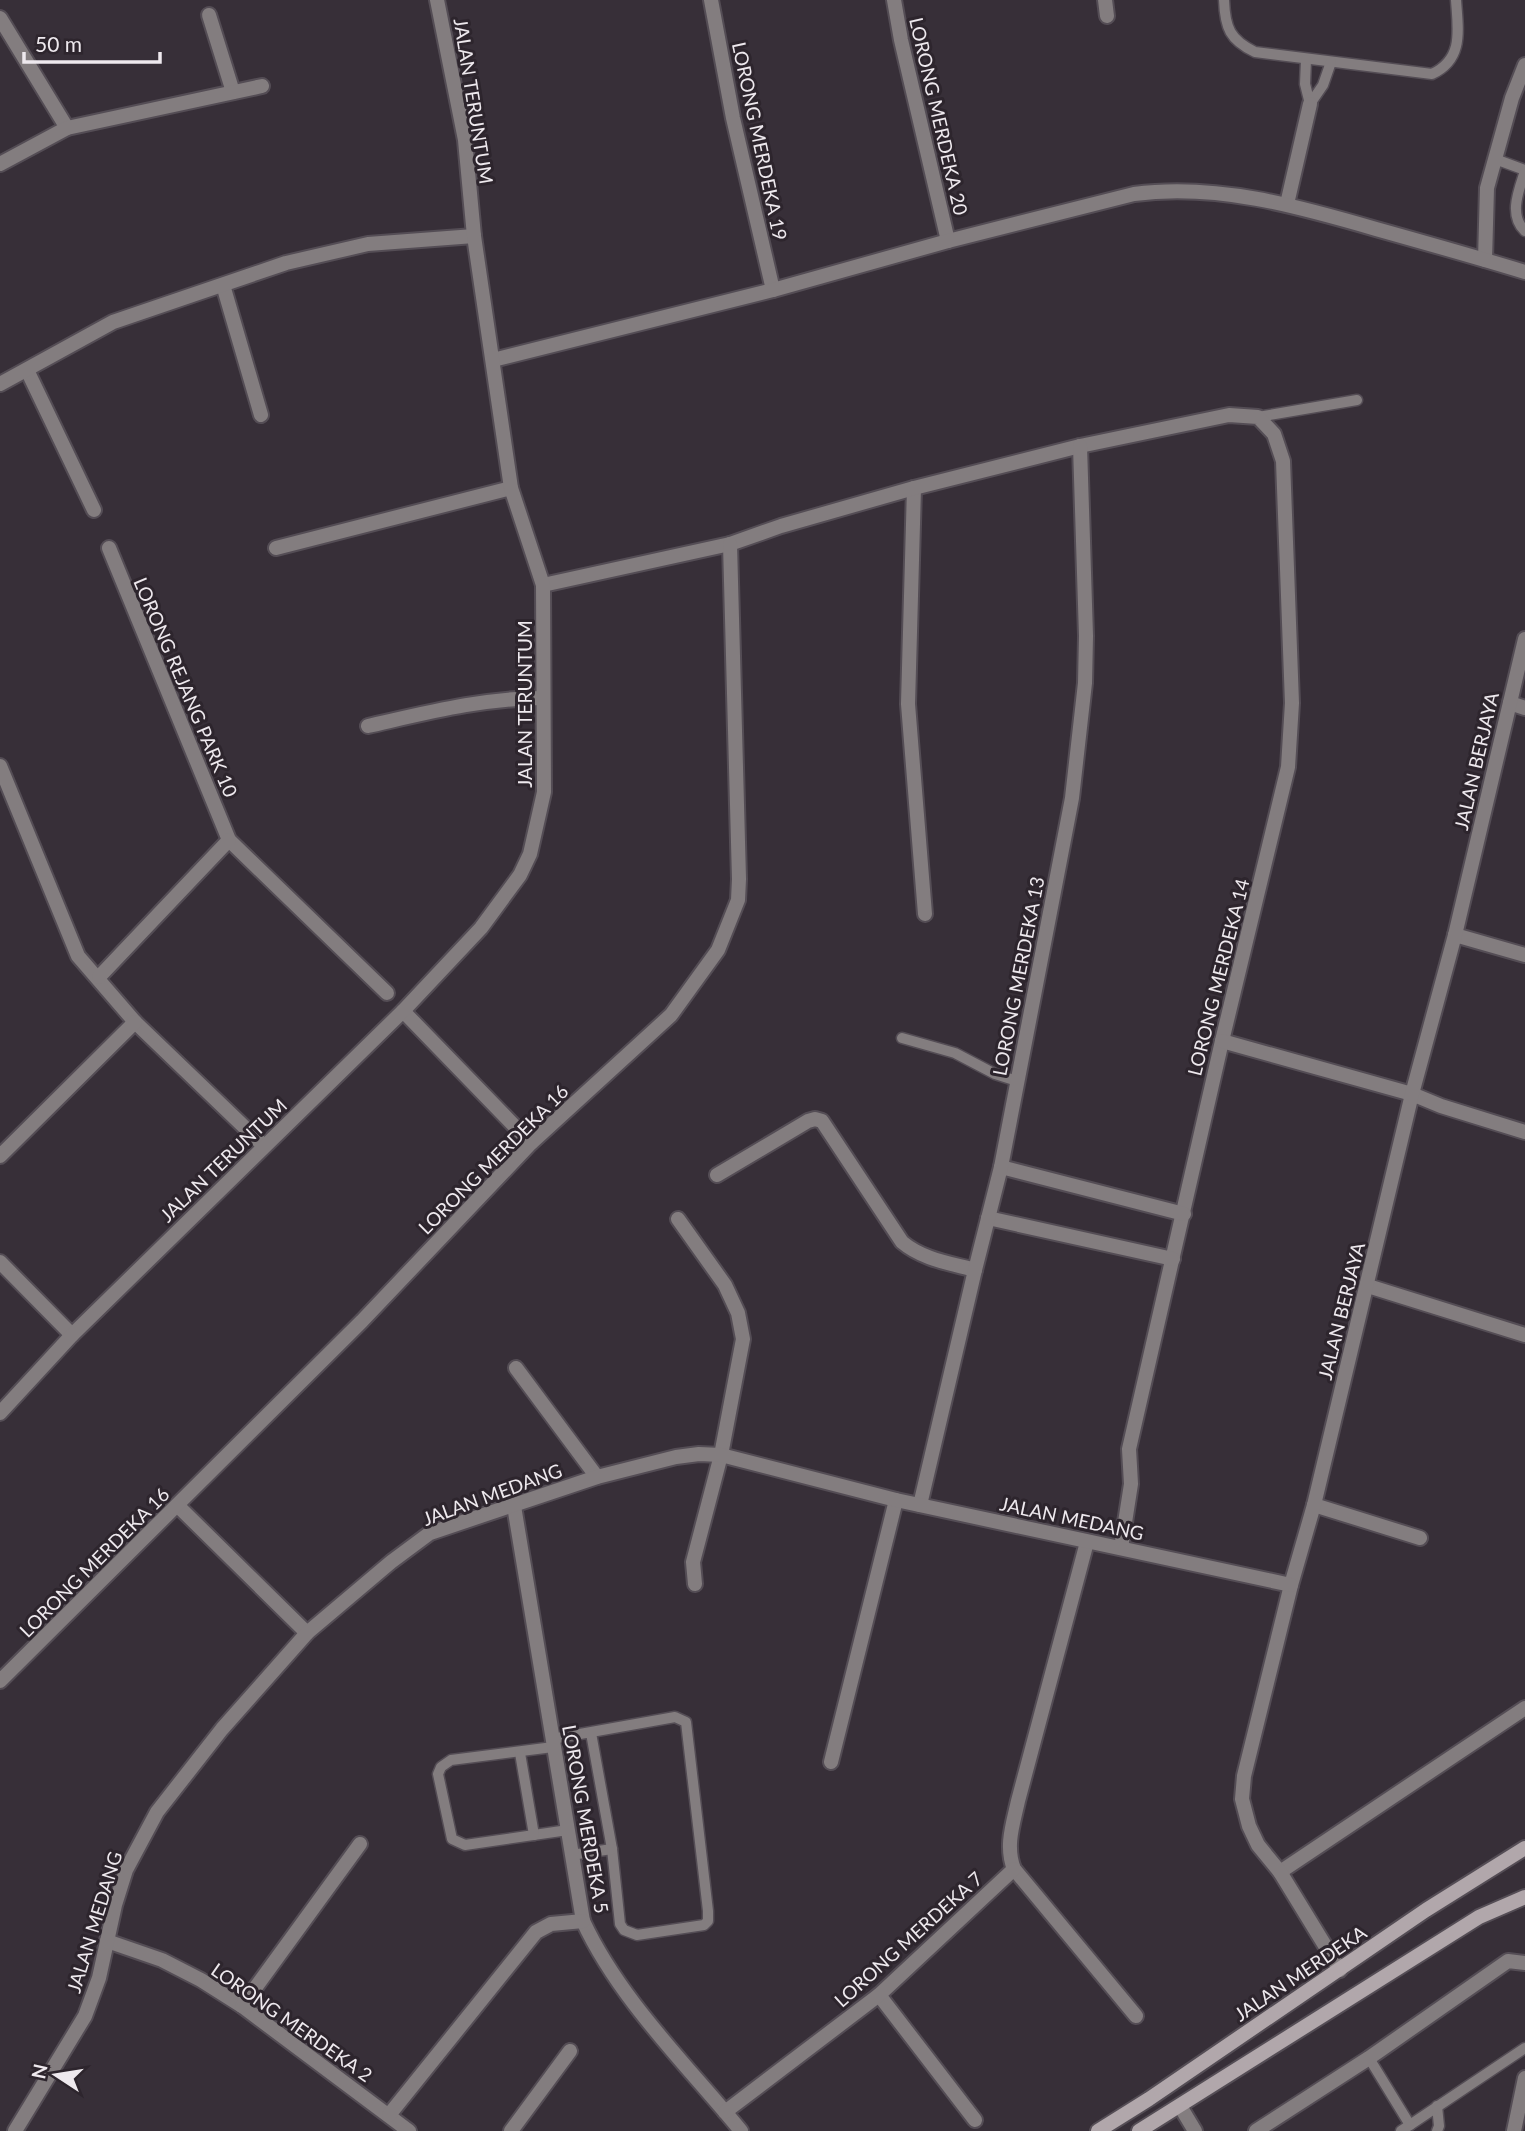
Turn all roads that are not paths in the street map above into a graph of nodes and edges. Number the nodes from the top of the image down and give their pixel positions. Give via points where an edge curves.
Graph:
1 (437, 0) edge
2 (711, 0) edge
3 (894, 0) edge
4 (1105, 0) edge
5 (1224, 0) edge
6 (1456, 0) edge
7 (209, 15) dead end
8 (1107, 16) dead end
9 (0, 18) edge
10 (1306, 60) junction
11 (1331, 62) junction
12 (1525, 65) edge
13 (262, 86) dead end
14 (233, 92) junction
15 (1310, 104) junction
16 (67, 128) junction
17 (1495, 159) junction
18 (0, 164) edge
19 (1525, 170) edge
20 (1287, 204) junction
21 (1525, 231) edge
22 (474, 236) junction
23 (948, 241) junction
24 (1485, 260) junction
25 (1525, 272) edge
26 (223, 285) junction
27 (773, 290) junction
28 (493, 360) junction
29 (27, 370) junction
30 (0, 384) edge
31 (1357, 400) dead end
32 (261, 415) dead end
33 (1258, 417) junction
34 (1080, 446) junction
35 (511, 488) junction
36 (914, 488) junction
37 (94, 510) dead end
38 (730, 544) junction
39 (108, 548) dead end
40 (276, 548) dead end
41 (543, 585) junction
42 (1525, 639) edge
43 (543, 698) junction
44 (1510, 703) junction
45 (1525, 708) edge
46 (368, 726) dead end
47 (0, 765) edge
48 (229, 840) junction
49 (925, 914) dead end
50 (1455, 935) junction
51 (1525, 955) edge
52 (99, 977) junction
53 (387, 993) dead end
54 (403, 1011) junction
55 (135, 1022) junction
56 (902, 1038) dead end
57 (1222, 1041) junction
58 (1017, 1081) junction
59 (1412, 1094) junction
60 (1525, 1132) edge
61 (531, 1143) junction
62 (264, 1146) junction
63 (0, 1156) edge
64 (1001, 1167) junction
65 (717, 1175) dead end
66 (1184, 1213) junction
67 (988, 1218) junction
68 (678, 1219) dead end
69 (1173, 1259) junction
70 (0, 1262) edge
71 (975, 1270) junction
72 (1368, 1286) junction
73 (72, 1335) junction
74 (1525, 1335) edge
75 (516, 1368) dead end
76 (0, 1413) edge
77 (721, 1455) junction
78 (597, 1477) junction
79 (896, 1500) junction
80 (920, 1505) junction
81 (1314, 1505) junction
82 (178, 1506) junction
83 (514, 1506) junction
84 (1420, 1538) dead end
85 (1087, 1542) junction
86 (1121, 1548) junction
87 (695, 1584) dead end
88 (1291, 1585) junction
89 (307, 1633) junction
90 (0, 1681) edge
91 (1525, 1708) edge
92 (591, 1732) junction
93 (553, 1743) junction
94 (520, 1752) junction
95 (831, 1762) dead end
96 (568, 1830) junction
97 (534, 1835) junction
98 (360, 1844) dead end
99 (1525, 1848) edge
100 (612, 1849) junction
101 (571, 1855) junction
102 (1014, 1869) junction
103 (1280, 1872) junction
104 (1525, 1897) edge
105 (583, 1921) junction
106 (107, 1941) junction
107 (1525, 1963) edge
108 (1340, 1970) junction
109 (879, 1995) junction
110 (242, 2006) junction
111 (1136, 2016) dead end
112 (1525, 2048) edge
113 (570, 2051) dead end
114 (1369, 2057) junction
115 (1525, 2078) edge
116 (1180, 2106) junction
117 (1437, 2106) junction
118 (725, 2112) junction
119 (389, 2115) junction
120 (975, 2119) dead end
121 (1410, 2124) junction
122 (15, 2131) edge
123 (409, 2131) edge
124 (512, 2131) edge
125 (741, 2131) edge
126 (1098, 2131) edge
127 (1139, 2131) edge
128 (1195, 2131) edge
129 (1256, 2131) edge
130 (1401, 2131) edge
131 (1437, 2131) edge
132 (1514, 2131) edge

1 - 22 street, JALAN TERUNTUM via 465,140
2 - 27 street, LORONG MERDEKA 19
3 - 23 street, LORONG MERDEKA 20
4 - 8 street
5 - 10 lane via 1224,16 1239,44 1255,52
6 - 11 lane via 1454,54 1444,68 1432,74
7 - 14 street
9 - 16 street
10 - 11 lane
10 - 15 lane
11 - 15 lane
12 - 17 street
13 - 14 street
14 - 16 street
15 - 20 street
16 - 18 street
17 - 19 lane
17 - 24 street via 1487,188
19 - 21 lane via 1515,204
20 - 23 street via 1164,190
20 - 24 street
22 - 26 street via 368,244 286,263
22 - 28 street, JALAN TERUNTUM
23 - 27 street
24 - 25 street
26 - 29 street via 114,322
26 - 32 street
27 - 28 street
28 - 35 street, JALAN TERUNTUM
29 - 30 street
29 - 37 street
31 - 33 lane
33 - 34 street via 1230,415
33 - 57 street, LORONG MERDEKA 14 via 1274,434 1283,461 1292,736
34 - 36 street
34 - 58 street, LORONG MERDEKA 13 via 1085,683 1072,798
35 - 40 street
35 - 41 street, JALAN TERUNTUM
36 - 38 street
36 - 49 street via 908,704
38 - 41 street
38 - 61 street, LORONG MERDEKA 16 via 739,879 733,917 718,950 671,1015
39 - 48 street, LORONG REJANG PARK 10
41 - 43 street, JALAN TERUNTUM
42 - 44 street, JALAN BERJAYA
43 - 46 street via 458,705
43 - 54 street, JALAN TERUNTUM via 544,792 530,854 496,909
44 - 45 street
44 - 50 street, JALAN BERJAYA
47 - 52 street via 78,956
48 - 52 street
48 - 53 street, LORONG REJANG PARK 10
50 - 51 street
50 - 59 street, JALAN BERJAYA
52 - 55 street
54 - 61 street
54 - 62 street, JALAN TERUNTUM
55 - 62 street
55 - 63 street
56 - 58 lane via 956,1053
57 - 59 street
57 - 66 street, LORONG MERDEKA 14
58 - 64 street, LORONG MERDEKA 13
59 - 60 street
59 - 72 street, JALAN BERJAYA
61 - 82 street, LORONG MERDEKA 16
62 - 73 street, JALAN TERUNTUM
64 - 66 street
64 - 67 street, LORONG MERDEKA 13
65 - 71 street via 808,1121 822,1121 902,1242 923,1256
66 - 69 street, LORONG MERDEKA 14
67 - 69 street
67 - 71 street, LORONG MERDEKA 13
68 - 77 street via 725,1285 743,1339
69 - 86 street, LORONG MERDEKA 14 via 1129,1449 1131,1484
70 - 73 street
71 - 80 street, LORONG MERDEKA 13
72 - 74 street
72 - 81 street, JALAN BERJAYA
73 - 76 street, JALAN TERUNTUM
75 - 78 street
77 - 78 street, JALAN MEDANG via 676,1457
77 - 79 street, JALAN MEDANG
77 - 87 street via 693,1562
78 - 83 street, JALAN MEDANG
79 - 80 street, JALAN MEDANG
79 - 95 street
80 - 85 street, JALAN MEDANG
81 - 84 street
81 - 88 street, JALAN BERJAYA
82 - 89 street
82 - 90 street, LORONG MERDEKA 16
83 - 89 street, JALAN MEDANG via 430,1533
83 - 93 street, LORONG MERDEKA 5
85 - 86 street, JALAN MEDANG
85 - 102 street via 1018,1801 1009,1842
86 - 88 street, JALAN MEDANG
88 - 103 street, JALAN BERJAYA via 1242,1799 1258,1845
89 - 106 street, JALAN MEDANG via 157,1812 127,1870
91 - 103 street
92 - 93 lane
92 - 100 lane
92 - 100 lane via 675,1717 686,1722 708,1921 698,1928 637,1935 626,1932 620,1924
93 - 94 lane
93 - 96 street, LORONG MERDEKA 5
94 - 97 lane
94 - 97 lane via 451,1760 438,1774 452,1839 459,1844
96 - 97 lane
96 - 101 street, LORONG MERDEKA 5
98 - 110 street
99 - 108 main road, JALAN MERDEKA
100 - 101 lane
101 - 105 street, LORONG MERDEKA 5
102 - 109 street, LORONG MERDEKA 7
102 - 111 street
103 - 108 street, JALAN BERJAYA
104 - 116 main road via 1479,1917
105 - 118 street, LORONG MERDEKA 5 via 607,1964 657,2033
105 - 119 street via 551,1924 536,1932
106 - 110 street, LORONG MERDEKA 2 via 162,1960
106 - 122 street, JALAN MEDANG via 85,2016
107 - 114 street via 1508,1961
108 - 126 main road, JALAN MERDEKA
109 - 118 street, LORONG MERDEKA 7
109 - 120 street
110 - 119 street, LORONG MERDEKA 2
112 - 117 lane
113 - 124 street
114 - 121 lane
114 - 129 street
115 - 132 street
116 - 127 main road
116 - 128 street
117 - 121 lane
117 - 131 lane
118 - 125 street, LORONG MERDEKA 5
119 - 123 street, LORONG MERDEKA 2
121 - 130 lane

